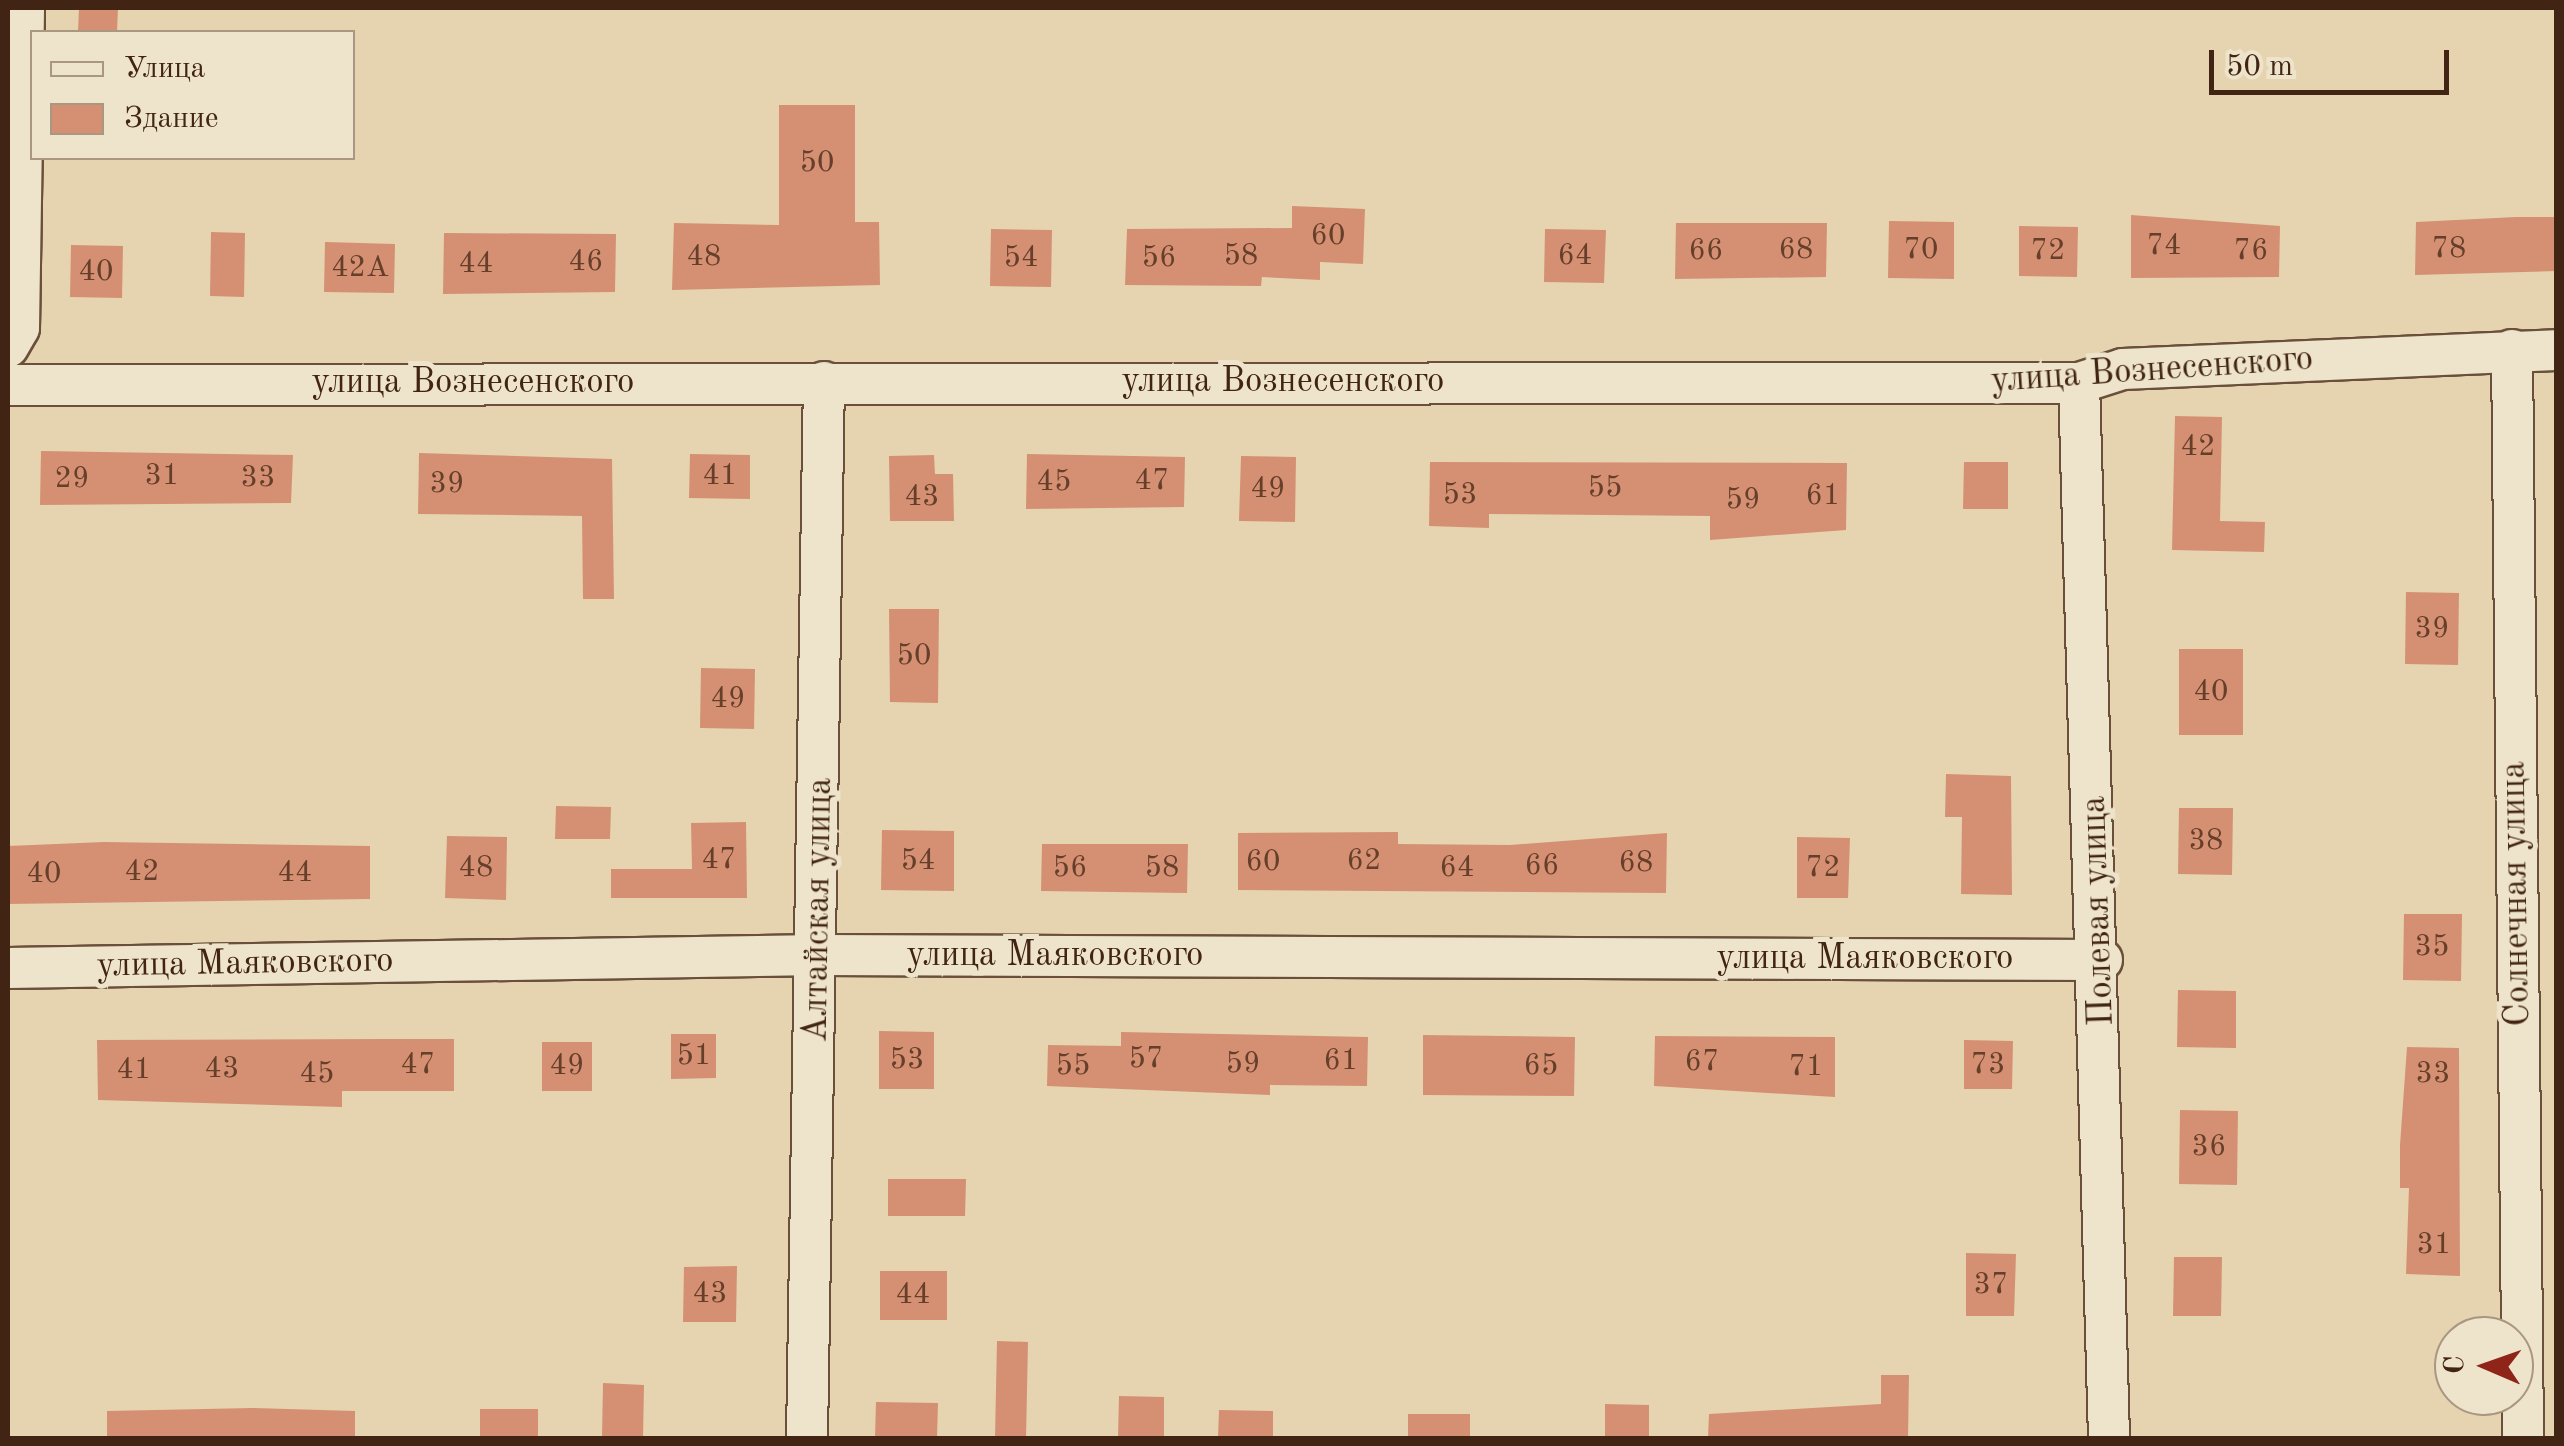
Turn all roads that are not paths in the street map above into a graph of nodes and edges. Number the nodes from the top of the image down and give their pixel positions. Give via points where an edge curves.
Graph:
1 (24, 8) edge
2 (8, 347) edge
3 (2512, 350) junction
4 (2556, 350) edge
5 (824, 382) junction
6 (2078, 384) junction
7 (8, 385) edge
8 (820, 955) junction
9 (2102, 960) junction
10 (8, 968) edge
11 (807, 1438) edge
12 (2109, 1438) edge
13 (2523, 1438) edge

1 - 2 street via 19,328
3 - 4 street, улица Вознесенского
3 - 6 street, улица Вознесенского via 2124,369
3 - 13 street, Солнечная улица
5 - 6 street, улица Вознесенского
5 - 7 street, улица Вознесенского
5 - 8 street, Алтайская улица
6 - 9 street, Полевая улица
8 - 9 street, улица Маяковского
8 - 10 street, улица Маяковского
8 - 11 street, Алтайская улица
9 - 12 street, Полевая улица

